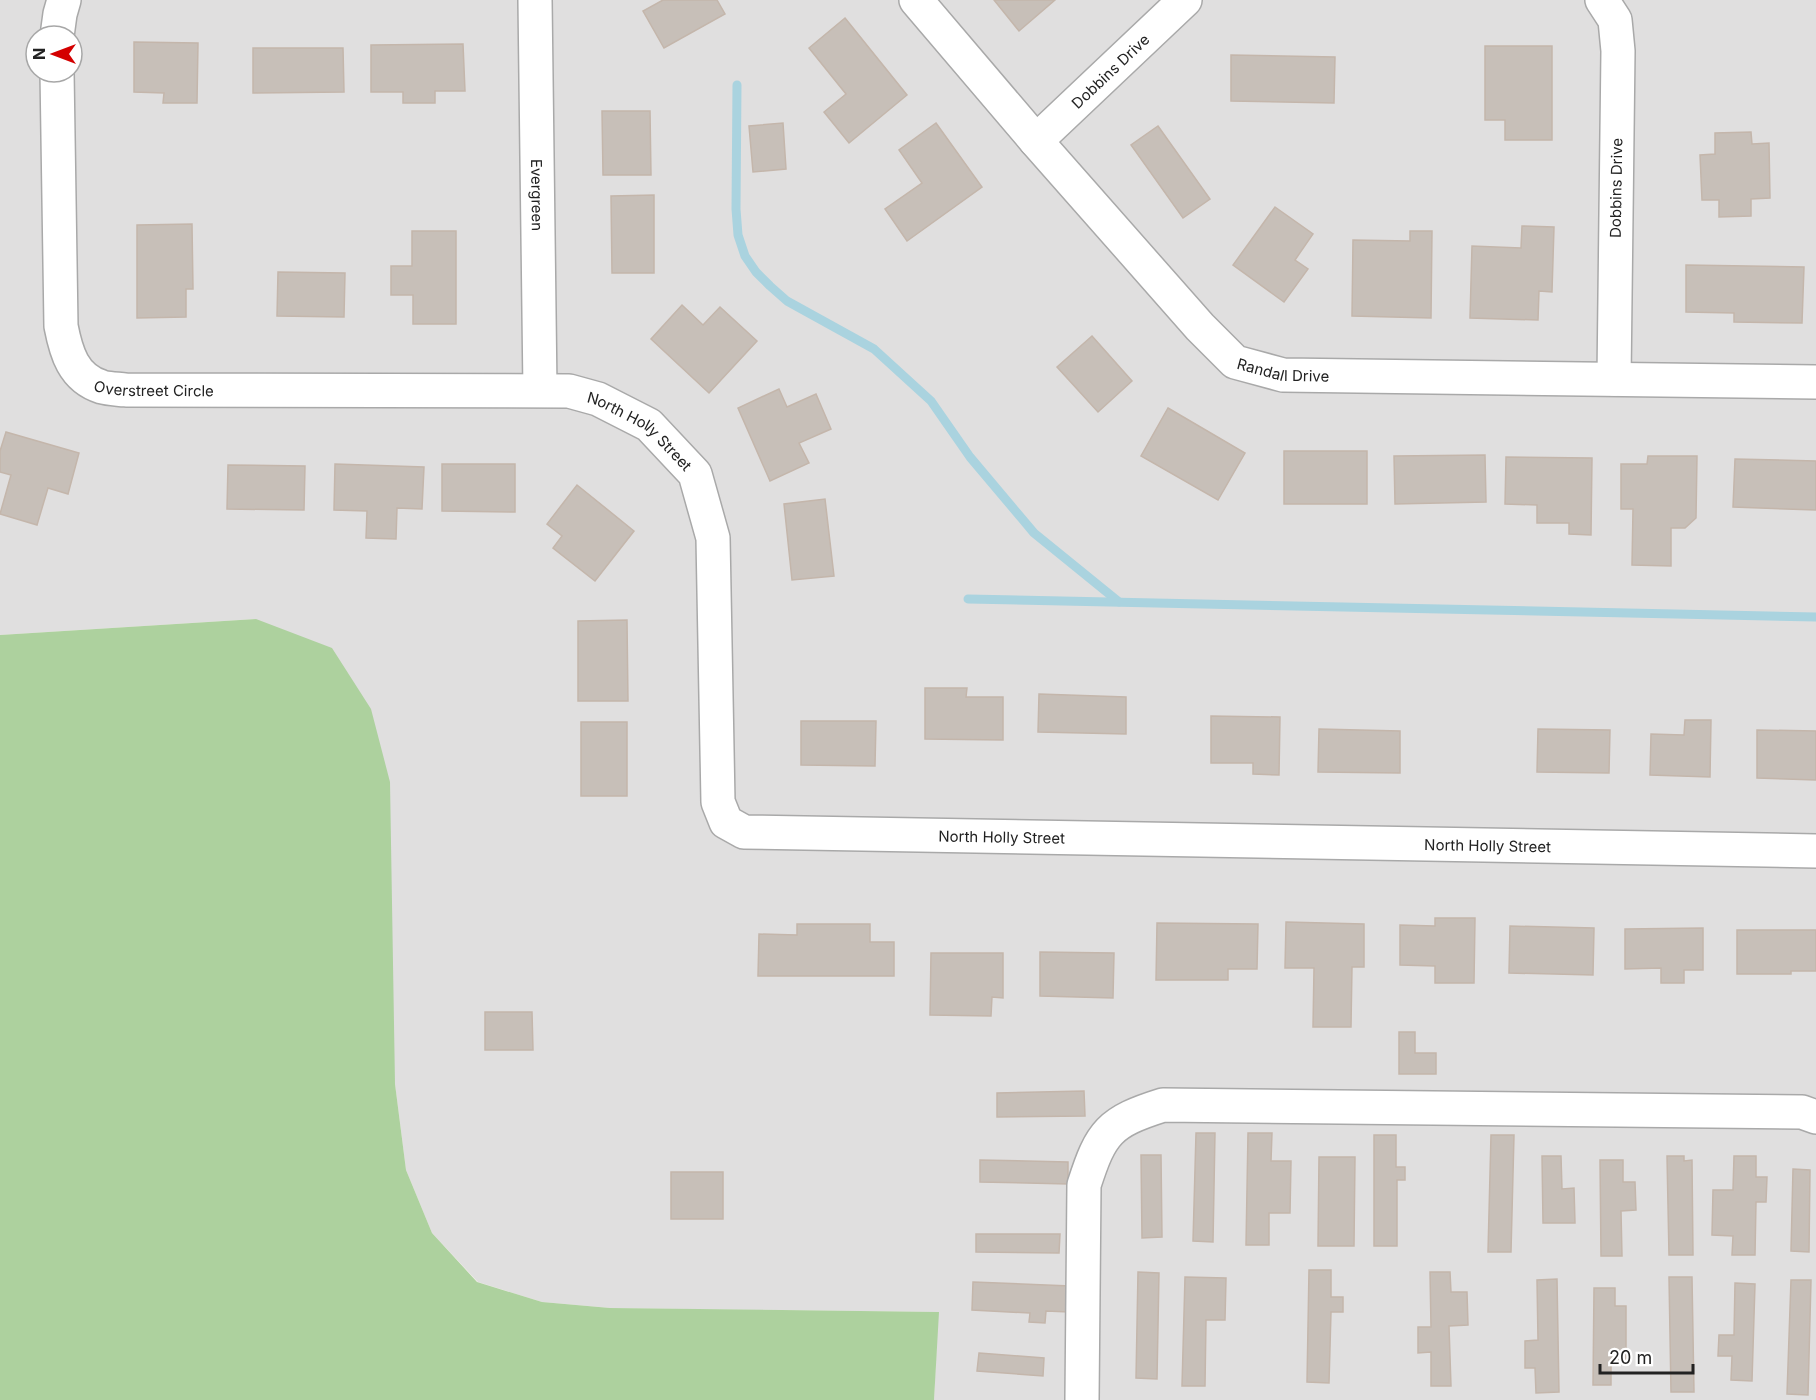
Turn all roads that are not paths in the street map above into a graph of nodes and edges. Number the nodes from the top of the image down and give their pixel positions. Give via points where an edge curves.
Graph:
1 (64, 0) edge
2 (535, 0) edge
3 (916, 0) edge
4 (1185, 0) edge
5 (1602, 0) edge
6 (59, 24) edge
7 (57, 84) edge
8 (1036, 141) junction
9 (1614, 379) junction
10 (1816, 382) edge
11 (540, 390) junction
12 (1816, 850) edge
13 (1816, 1117) edge
14 (1082, 1400) edge

1 - 6 street
2 - 11 street, Evergreen
3 - 8 street, Randall Drive
4 - 8 street, Dobbins Drive
5 - 9 street, Dobbins Drive via 1614,20 1618,51
7 - 11 street, Overstreet Circle via 61,326 66,352 78,373 101,387 126,390
8 - 9 street, Randall Drive via 1235,362 1283,375
9 - 10 street, Randall Drive
11 - 12 street, North Holly Street via 569,391 598,399 649,425 695,474 713,538 718,802 726,822 744,832
13 - 14 street via 1802,1112 1163,1105 1134,1114 1109,1130 1094,1154 1084,1185

